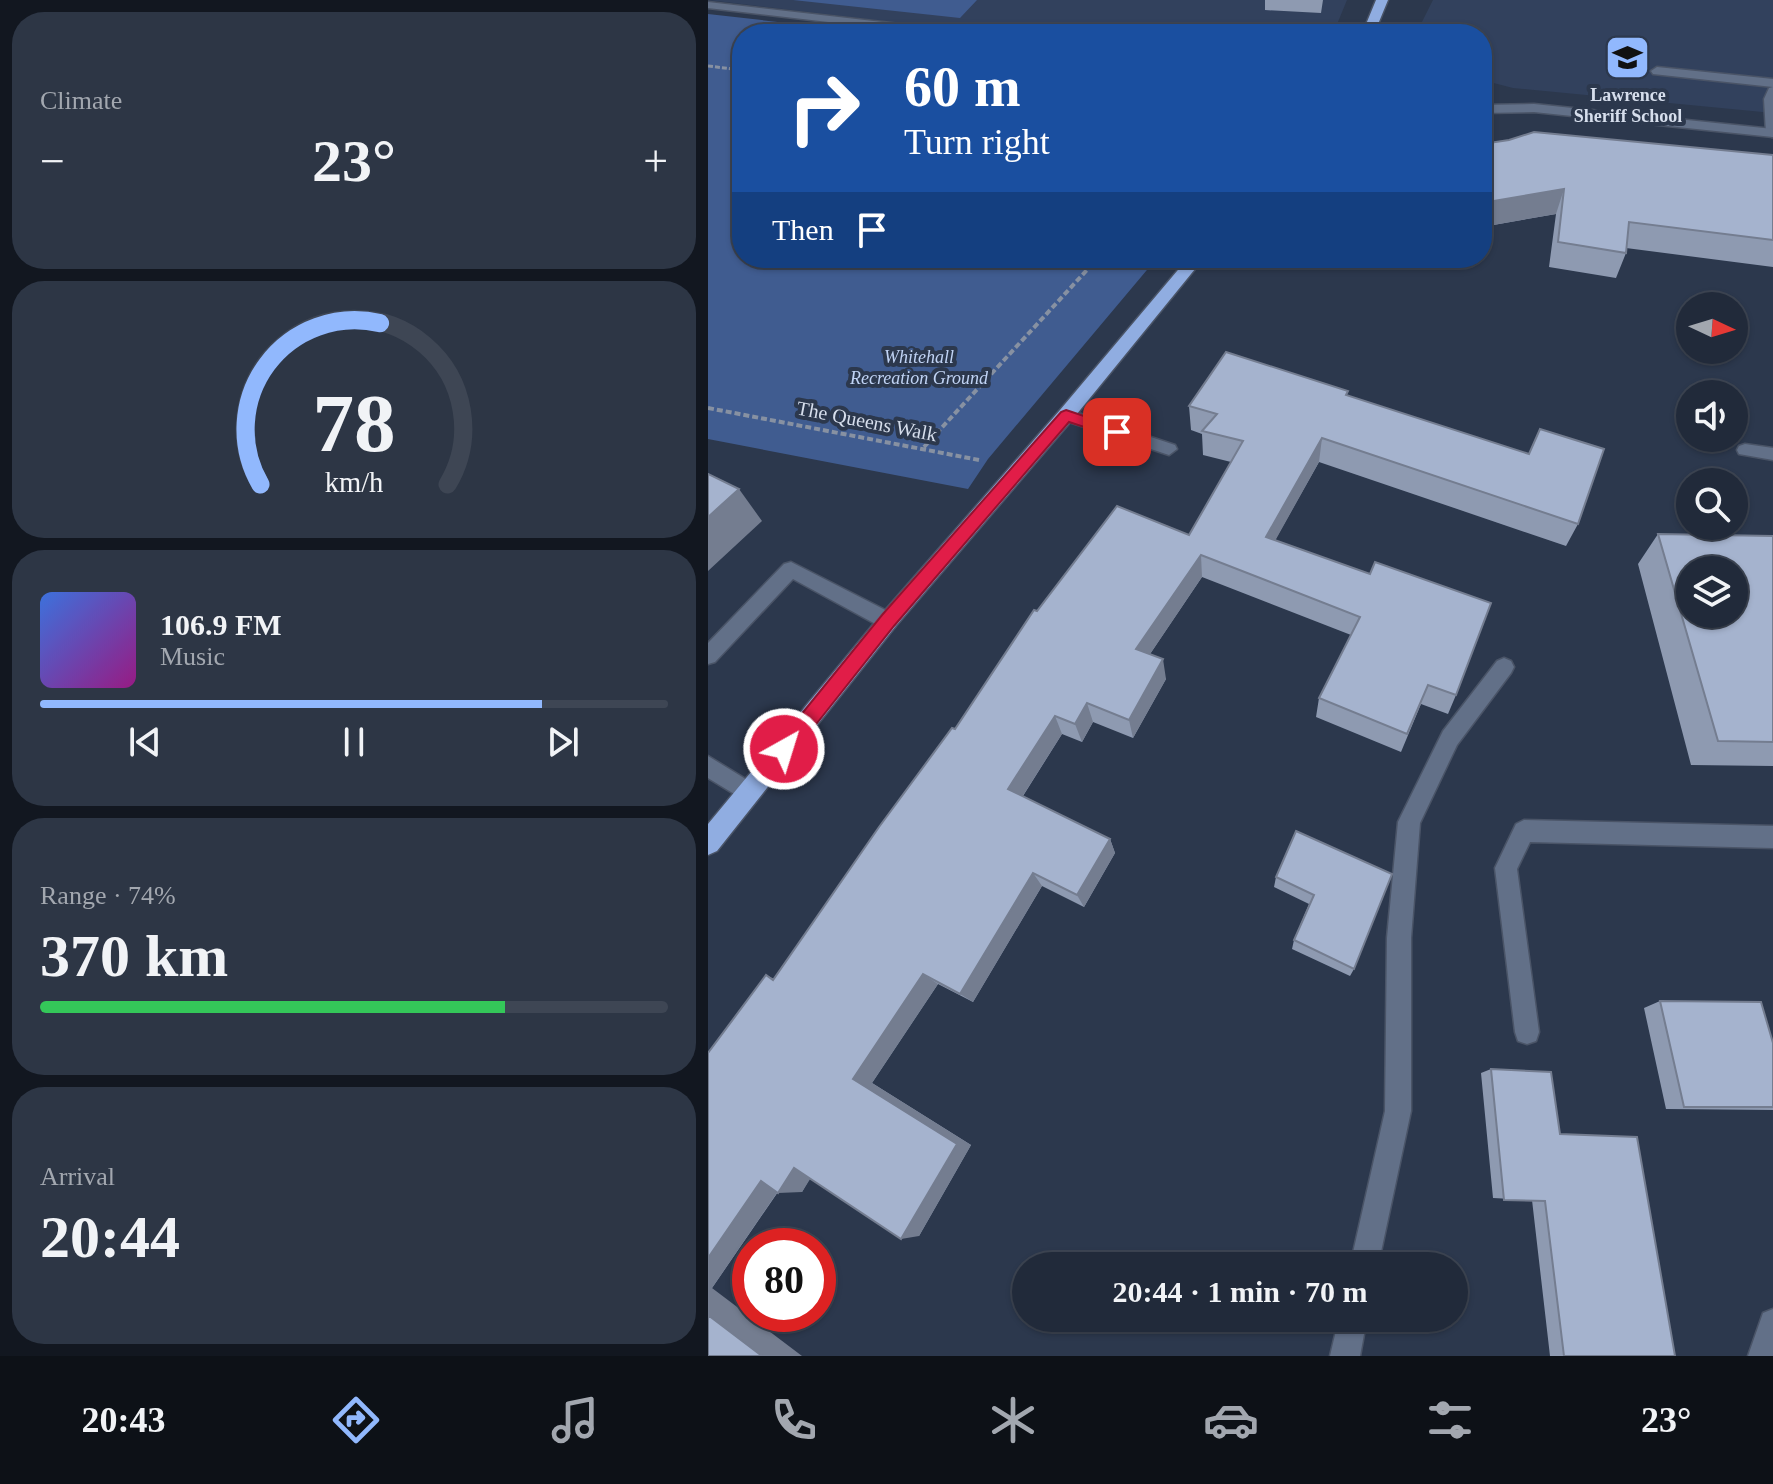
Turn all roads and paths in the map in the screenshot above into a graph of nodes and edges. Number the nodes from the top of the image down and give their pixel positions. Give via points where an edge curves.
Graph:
1 (1382, 0) edge
2 (708, 5) edge
3 (874, 24) edge
4 (1372, 24) edge
5 (708, 66) edge
6 (732, 69) edge
7 (1657, 71) dead end
8 (1773, 83) edge
9 (1773, 91) edge
10 (1492, 109) edge
11 (1772, 133) edge
12 (1089, 268) edge
13 (1188, 268) edge
14 (708, 408) edge
15 (1066, 415) junction
16 (923, 447) junction
17 (1169, 449) dead end
18 (1748, 450) edge
19 (1773, 454) edge
20 (1019, 470) junction
21 (888, 621) junction
22 (708, 656) edge
23 (1504, 667) dead end
24 (708, 766) edge
25 (749, 793) junction
26 (1773, 837) edge
27 (708, 843) edge
28 (1527, 1032) dead end
29 (1367, 1252) edge
30 (1773, 1323) edge
31 (1350, 1332) edge
32 (1345, 1356) edge
33 (1763, 1356) edge

1 - 4 highway
2 - 3 main road
5 - 6 path
7 - 8 main road
9 - 11 main road
10 - 11 main road via 1534,108
12 - 16 path
13 - 15 highway
14 - 16 path, The Queens Walk
15 - 17 main road
15 - 20 highway
16 - 20 path, The Queens Walk
18 - 19 main road
20 - 21 highway
21 - 22 main road via 791,569
21 - 25 highway
23 - 29 main road via 1450,738 1409,822 1399,938 1398,1111
24 - 25 main road
25 - 27 highway
26 - 28 main road via 1524,831 1506,868
30 - 33 main road
31 - 32 main road

